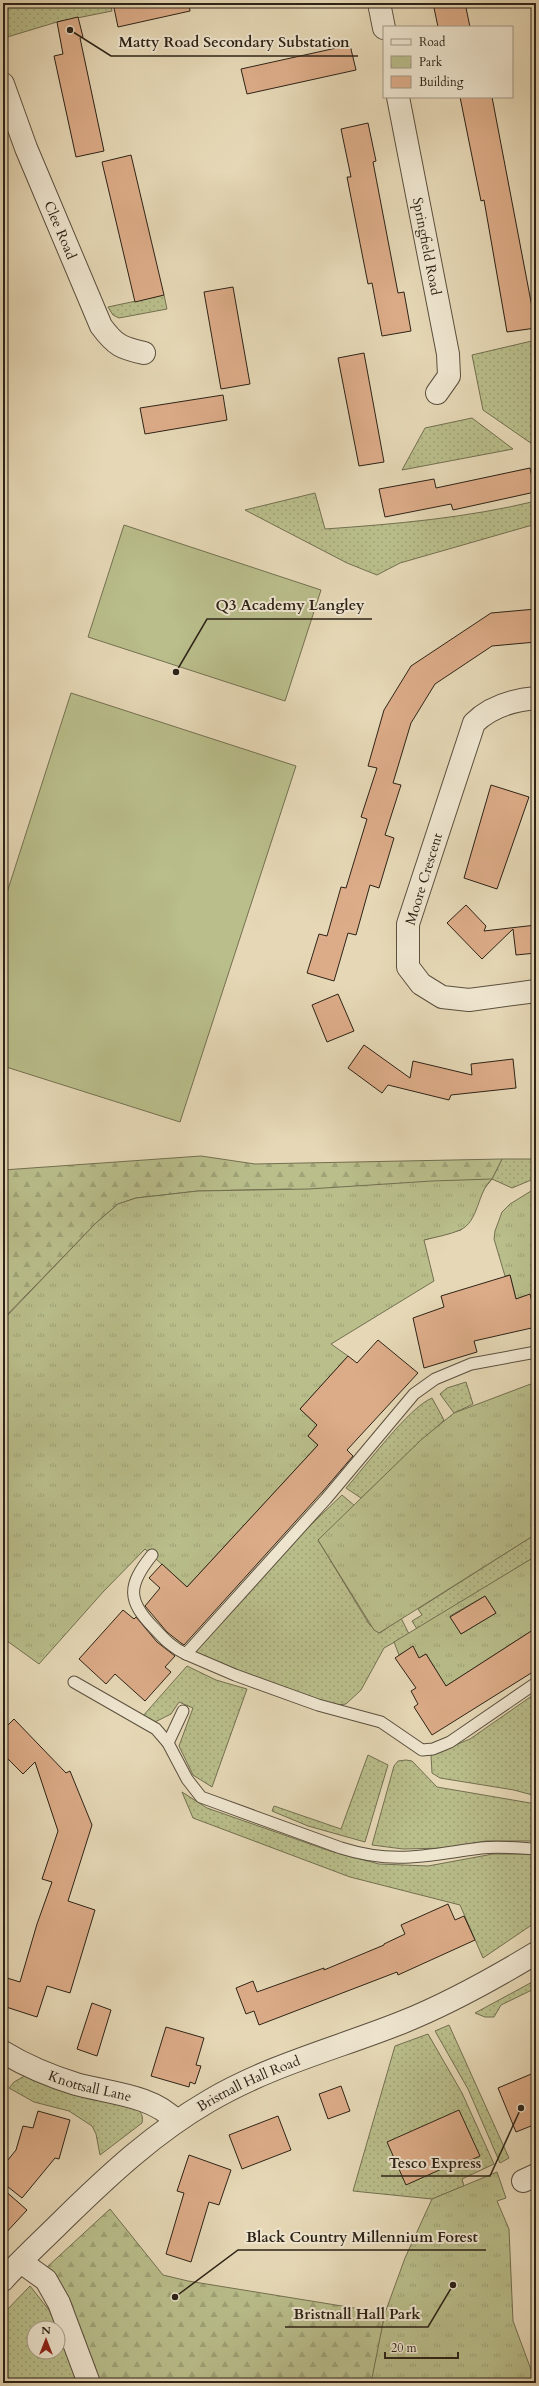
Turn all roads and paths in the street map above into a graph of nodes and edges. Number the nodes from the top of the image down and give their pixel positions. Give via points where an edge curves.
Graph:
1 (379, 3) edge
2 (384, 26) edge
3 (3, 84) edge
4 (398, 98) edge
5 (144, 353) dead end
6 (437, 393) dead end
7 (536, 698) edge
8 (536, 991) edge
9 (536, 1352) edge
10 (152, 1555) dead end
11 (186, 1654) junction
12 (74, 1682) dead end
13 (536, 1683) edge
14 (183, 1711) dead end
15 (168, 1743) junction
16 (536, 1849) edge
17 (536, 1953) edge
18 (3, 2052) edge
19 (176, 2121) junction
20 (21, 2262) junction
21 (3, 2280) edge
22 (89, 2383) edge

1 - 2 street
3 - 5 street, Clee Road via 26,148 101,326 112,340 124,349
4 - 6 street, Springfield Road via 448,354 450,376
7 - 8 street, Moore Crescent via 516,700 483,714 474,723 408,924 408,967 421,984 442,997 469,1000
9 - 11 lane via 471,1364 435,1379 414,1394 326,1499
10 - 11 lane via 136,1578 135,1606 174,1648
11 - 13 lane via 235,1676 318,1705 381,1722 422,1750 433,1749 450,1742
12 - 15 lane via 156,1729
14 - 15 lane
15 - 16 lane via 187,1779 201,1797 363,1855 403,1859 482,1848
17 - 19 street, Bristnall Hall Road via 445,2004 402,2023 297,2059 252,2078 209,2100
18 - 19 street, Knottsall Lane via 28,2067 76,2084 149,2103
19 - 20 street, Bristnall Hall Road via 114,2170
20 - 21 street, Bristnall Hall Road
20 - 22 street via 46,2280 59,2303

